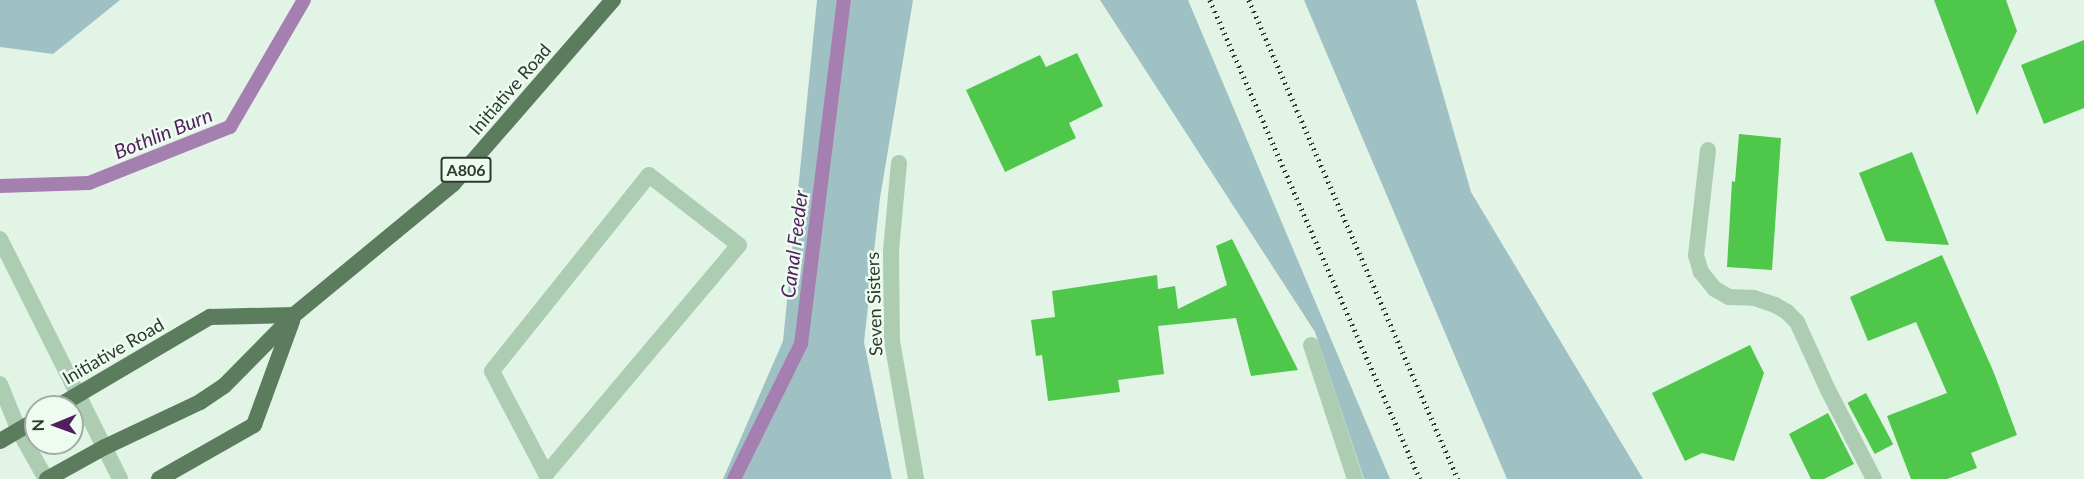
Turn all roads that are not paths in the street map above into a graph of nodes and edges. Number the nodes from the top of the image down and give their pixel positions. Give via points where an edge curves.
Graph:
1 (613, 0) edge
2 (1708, 150) dead end
3 (899, 163) dead end
4 (1, 240) edge
5 (294, 315) junction
6 (1311, 345) dead end
7 (0, 384) edge
8 (78, 393) junction
9 (75, 395) edge
10 (24, 428) edge
11 (19, 431) junction
12 (0, 441) edge
13 (105, 447) junction
14 (547, 477) edge
15 (47, 479) edge
16 (120, 479) edge
17 (159, 479) edge
18 (916, 479) edge
19 (1355, 479) edge
20 (1874, 479) edge

1 - 5 main road, Initiative Road / A806 via 453,184
2 - 20 street via 1696,255 1701,272 1715,289 1730,297 1754,298 1775,305 1797,322
3 - 18 street, Seven Sisters via 891,251 892,341
4 - 8 street
5 - 8 main road, Initiative Road via 210,317
5 - 13 main road, A806 via 224,386 200,402
5 - 17 main road via 254,425
6 - 19 street
7 - 11 street
8 - 9 main road, Initiative Road
8 - 13 street
10 - 11 main road
11 - 12 main road
11 - 15 street
13 - 15 main road, A806
13 - 16 street
14 - 14 street via 492,371 649,175 738,245

